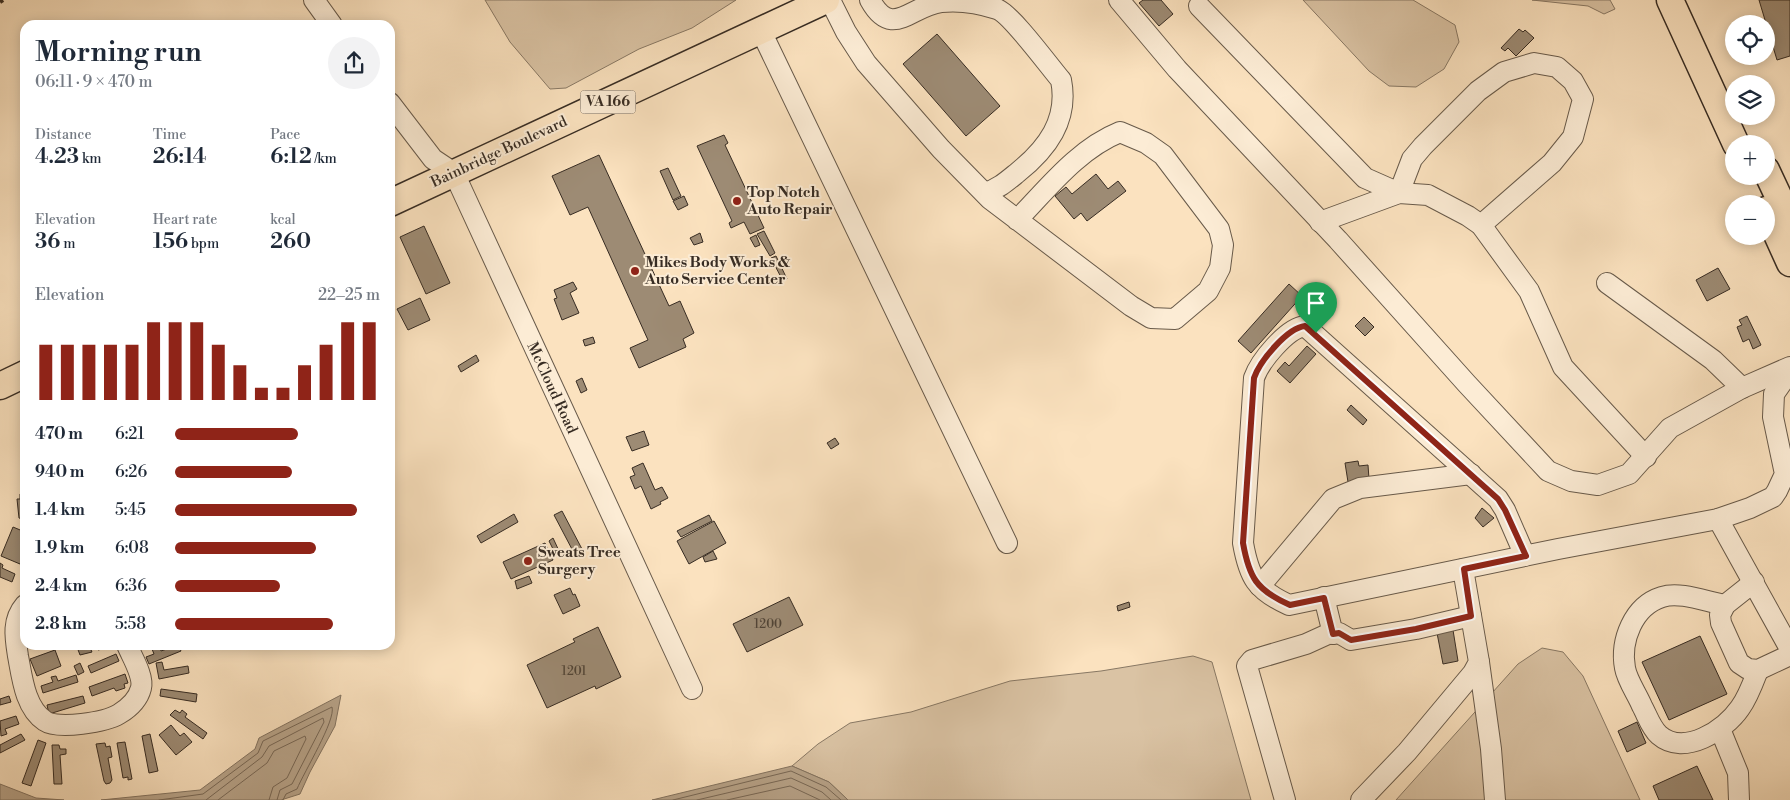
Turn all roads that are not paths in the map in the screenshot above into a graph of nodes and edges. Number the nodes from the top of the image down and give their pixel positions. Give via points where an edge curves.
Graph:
1 (314, 0) edge
2 (826, 0) edge
3 (830, 0) edge
4 (870, 0) edge
5 (1119, 0) edge
6 (1674, 4) edge
7 (1199, 6) dead end
8 (328, 20) edge
9 (761, 31) junction
10 (1725, 86) edge
11 (395, 110) edge
12 (1732, 135) edge
13 (454, 174) junction
14 (1773, 185) edge
15 (985, 193) junction
16 (1399, 193) junction
17 (395, 201) edge
18 (1017, 220) junction
19 (1790, 221) edge
20 (1320, 222) junction
21 (1481, 225) junction
22 (1775, 230) edge
23 (1790, 263) edge
24 (1607, 283) dead end
25 (1790, 369) edge
26 (1742, 388) junction
27 (1646, 457) junction
28 (1471, 474) junction
29 (1718, 519) junction
30 (1007, 543) dead end
31 (1526, 556) junction
32 (1464, 569) junction
33 (1754, 582) junction
34 (1260, 586) junction
35 (1324, 598) junction
36 (1725, 606) junction
37 (20, 614) edge
38 (1471, 616) junction
39 (1333, 634) junction
40 (1790, 649) edge
41 (129, 650) edge
42 (1790, 655) edge
43 (1478, 662) junction
44 (1758, 670) junction
45 (692, 689) dead end
46 (1720, 729) junction
47 (1284, 800) edge
48 (1361, 800) edge
49 (1495, 800) edge
50 (1739, 800) edge

1 - 8 street
2 - 9 main road, Bainbridge Boulevard / VA 166
3 - 15 street via 866,64
4 - 15 street via 876,12 892,20 940,2 972,2 1000,10 1061,80 1064,95 1060,115 1048,143 998,189
5 - 20 street via 1177,69
6 - 10 main road
6 - 12 main road
7 - 16 street via 1365,178
9 - 13 main road, Bainbridge Boulevard / VA 166
9 - 30 street
11 - 13 street via 432,159
13 - 17 main road, Bainbridge Boulevard / VA 166
13 - 45 street, McCloud Road
14 - 19 main road
15 - 18 street
16 - 20 street
16 - 21 street via 1428,195
16 - 21 street via 1412,159 1478,91 1504,72 1534,63 1557,67 1573,81 1583,99 1573,137 1552,163
18 - 18 street via 1151,318 1175,319 1208,291 1220,268 1223,245 1219,229 1163,155 1146,143 1120,132 1106,137 1074,162
20 - 27 street via 1548,471 1571,482 1598,485 1628,474
21 - 27 street via 1529,291 1563,367
22 - 23 main road
24 - 26 street via 1712,360
25 - 26 street
25 - 29 street via 1774,394 1773,417 1785,474 1778,491 1773,497 1750,508
26 - 27 street via 1670,428
28 - 31 street via 1501,504
28 - 34 street via 1345,492 1333,499
28 - 34 street via 1316,333 1305,326 1297,327 1257,369 1254,378 1243,543 1247,566
29 - 31 street
29 - 33 street
31 - 32 street
32 - 35 street
32 - 38 street
33 - 36 street
33 - 40 street
34 - 35 street via 1290,605
35 - 39 street
36 - 44 street via 1720,615 1721,623 1739,663 1748,669
36 - 46 street via 1680,596 1663,596 1648,603 1638,613 1623,646 1625,670 1659,735 1672,742 1688,743
37 - 41 street via 15,634 24,686 38,713 46,722 58,726 95,722 119,715 136,700 141,686
38 - 39 street via 1351,640 1339,633
38 - 43 street
39 - 47 street via 1252,660 1247,666
42 - 44 street
43 - 48 street via 1472,674 1407,752
43 - 49 street
44 - 46 street via 1740,709
46 - 50 street via 1738,773

